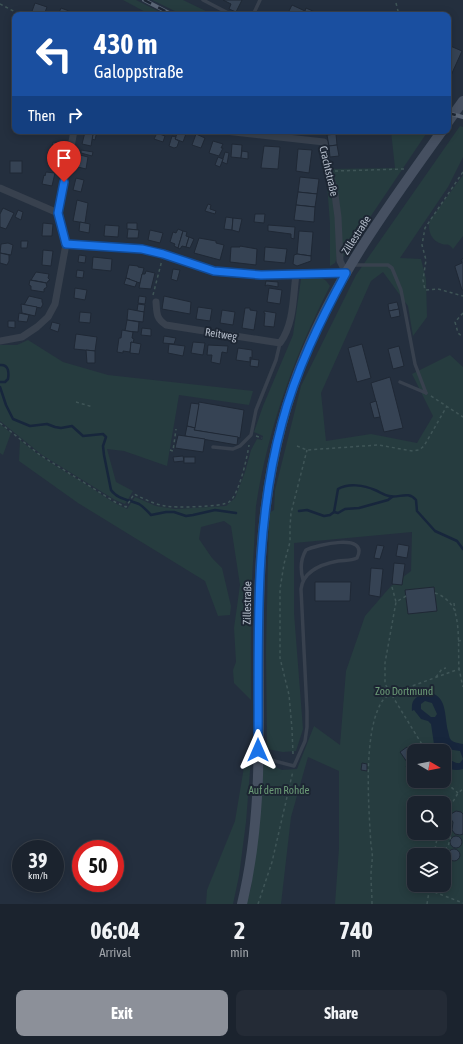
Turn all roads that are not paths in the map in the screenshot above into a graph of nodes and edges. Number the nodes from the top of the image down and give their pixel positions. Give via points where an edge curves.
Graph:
1 (203, 0) edge
2 (260, 0) edge
3 (226, 12) edge
4 (254, 12) edge
5 (463, 101) edge
6 (451, 118) edge
7 (73, 134) edge
8 (252, 134) edge
9 (440, 134) edge
10 (0, 188) edge
11 (58, 213) junction
12 (66, 244) junction
13 (348, 269) junction
14 (296, 274) junction
15 (156, 302) road end
16 (0, 341) edge
17 (280, 344) junction
18 (400, 382) dead end
19 (213, 447) dead end
20 (303, 580) junction
21 (258, 756) junction
22 (242, 904) edge

1 - 3 lane
2 - 4 lane
5 - 6 main road
7 - 11 street
8 - 13 street, Crachtstraße via 324,142 338,216 340,261
9 - 13 main road, Zillestraße
10 - 11 street
11 - 12 street
12 - 14 street via 142,249 214,271 261,275
12 - 16 street via 55,304 48,317 22,338
13 - 14 street
13 - 18 lane via 388,265 392,268 401,290 415,364 426,393
13 - 21 main road, Zillestraße via 304,356 282,422 273,460 265,508 260,576
14 - 17 street via 289,326
15 - 17 street, Reitweg via 157,314 166,325
17 - 19 lane via 256,410 251,435 233,449
20 - 20 lane via 311,571 323,566 357,558 359,548 348,542 306,550 301,558 300,570
20 - 21 lane via 301,589 308,711 305,741 294,766
21 - 22 main road, Zillestraße via 252,849

